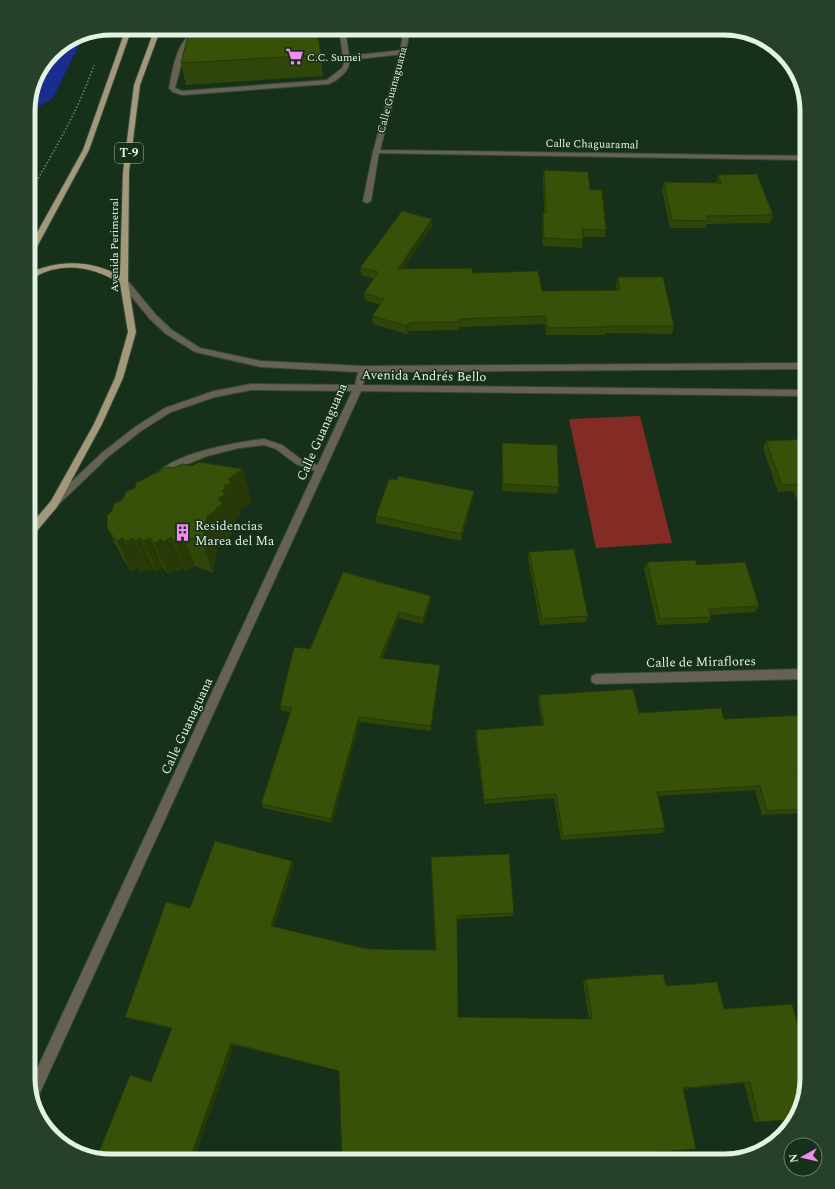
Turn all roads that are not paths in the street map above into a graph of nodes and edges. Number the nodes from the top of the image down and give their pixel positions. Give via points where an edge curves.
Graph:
1 (127, 35) edge
2 (155, 35) edge
3 (194, 35) edge
4 (343, 35) edge
5 (406, 35) edge
6 (403, 52) junction
7 (347, 58) junction
8 (376, 152) junction
9 (800, 158) edge
10 (367, 201) dead end
11 (35, 243) edge
12 (35, 272) edge
13 (124, 282) junction
14 (800, 366) edge
15 (363, 369) junction
16 (358, 388) junction
17 (800, 393) edge
18 (321, 469) junction
19 (154, 482) edge
20 (54, 504) junction
21 (35, 519) edge
22 (35, 527) edge
23 (800, 674) edge
24 (596, 679) dead end
25 (36, 1086) edge

1 - 11 main road via 86,150
2 - 13 main road, Avenida Perimetral / T-9 via 137,85 126,172
3 - 7 street via 186,41 182,49 172,88 182,93 329,82 344,69
4 - 7 street
5 - 6 street, Calle Guanaguana
6 - 7 street
6 - 8 street, Calle Guanaguana
8 - 9 street, Calle Chaguaramal
8 - 10 street, Calle Guanaguana
12 - 13 main road via 51,267 94,267 113,274
13 - 15 street, Avenida Andrés Bello via 169,332 198,350 261,364
13 - 20 main road, Avenida Perimetral / T-9 via 132,332 119,378 98,424
14 - 15 street, Avenida Andrés Bello
15 - 16 street, Calle Guanaguana
16 - 17 street, Avenida Andrés Bello
16 - 18 street, Calle Guanaguana
16 - 20 street, Avenida Andrés Bello via 251,387 214,394 168,410 106,454
18 - 19 street via 299,462 279,447 264,442 239,445 193,457 175,466
18 - 25 street, Calle Guanaguana
20 - 21 main road, T-9
20 - 22 main road, Avenida Perimetral / T-9
23 - 24 street, Calle de Miraflores

